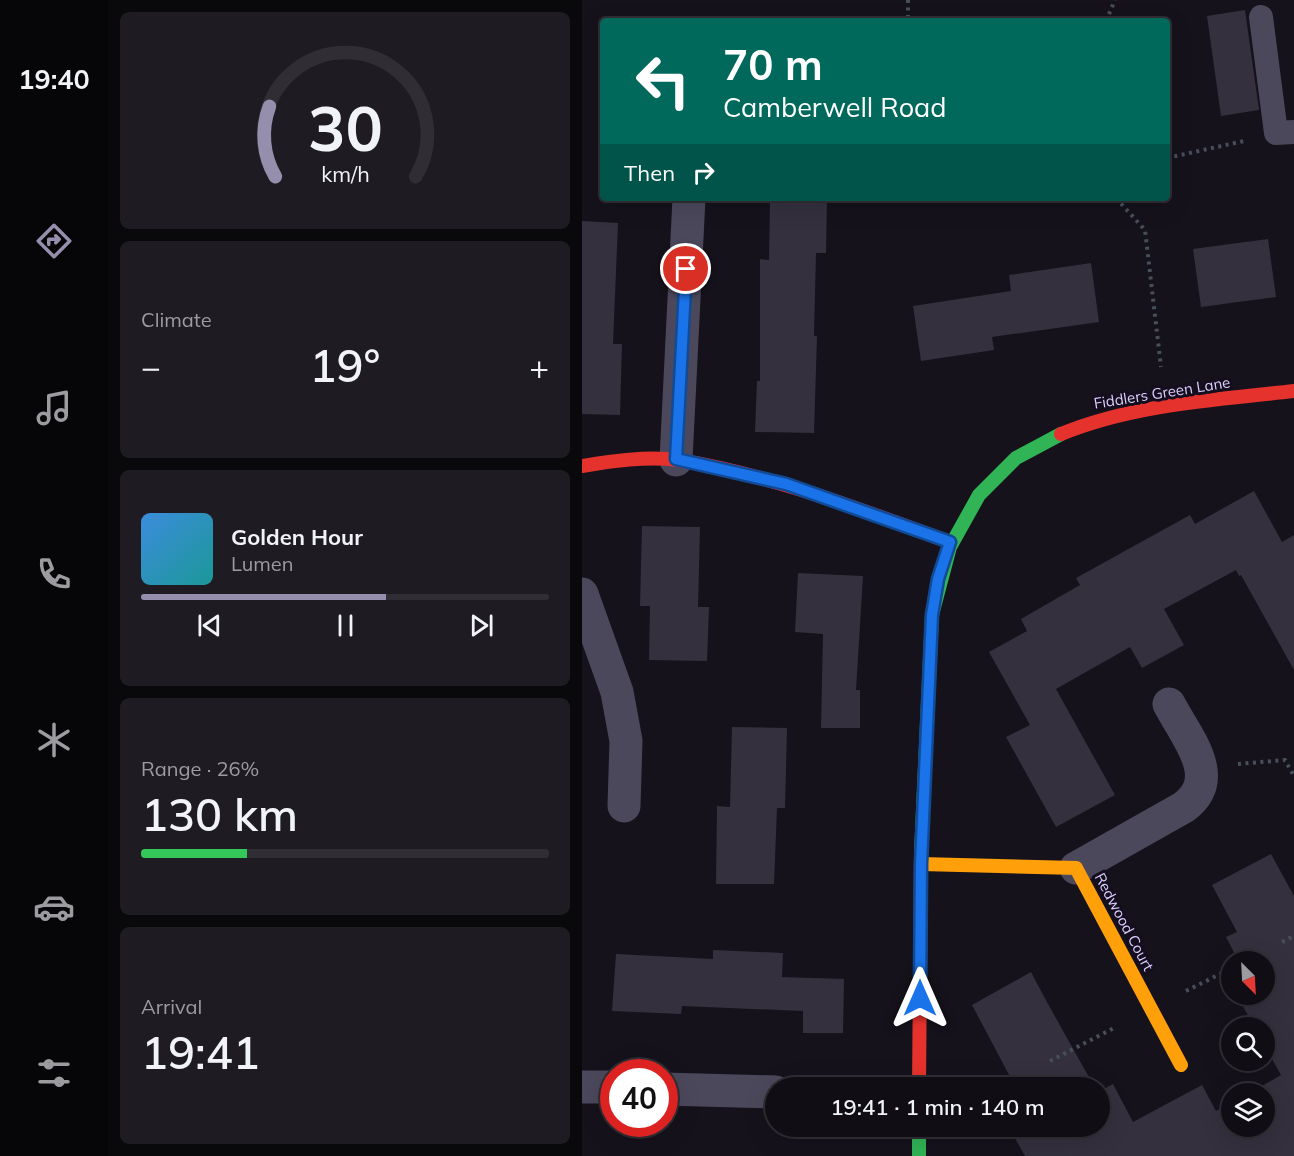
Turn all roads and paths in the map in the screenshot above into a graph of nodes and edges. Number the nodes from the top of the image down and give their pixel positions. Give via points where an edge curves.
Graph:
1 (908, 0) edge
2 (1115, 0) edge
3 (1261, 17) dead end
4 (908, 18) edge
5 (1109, 18) edge
6 (1285, 132) edge
7 (1170, 157) edge
8 (690, 201) edge
9 (1119, 201) edge
10 (1294, 391) edge
11 (1166, 406) junction
12 (676, 459) junction
13 (582, 466) edge
14 (950, 542) junction
15 (582, 594) edge
16 (1169, 704) dead end
17 (1202, 767) junction
18 (1294, 776) edge
19 (624, 806) dead end
20 (921, 864) junction
21 (1076, 868) junction
22 (1294, 936) edge
23 (1282, 942) dead end
24 (1221, 974) edge
25 (1151, 1009) junction
26 (1050, 1061) dead end
27 (1181, 1065) dead end
28 (919, 1077) edge
29 (582, 1087) edge
30 (600, 1088) edge
31 (678, 1089) edge
32 (765, 1092) edge
33 (920, 1137) edge
34 (919, 1156) edge

1 - 4 path
2 - 5 path
3 - 6 lane
6 - 7 path
8 - 12 street
9 - 11 path via 1145,230
10 - 11 street, Fiddlers Green Lane
11 - 14 street, Fiddlers Green Lane via 1103,417 1036,444 981,491
12 - 13 street
12 - 14 street via 786,484
14 - 20 street, Fiddlers Green Lane via 932,615
15 - 19 street via 617,692 626,741
16 - 17 street
17 - 18 path via 1285,760
17 - 21 street via 1201,788 1194,799
20 - 21 street, Redwood Court
20 - 28 street, Fiddlers Green Lane
21 - 25 street, Redwood Court
22 - 23 path
24 - 25 path
25 - 26 path
25 - 27 street, Redwood Court
29 - 30 street
31 - 32 street
33 - 34 street

